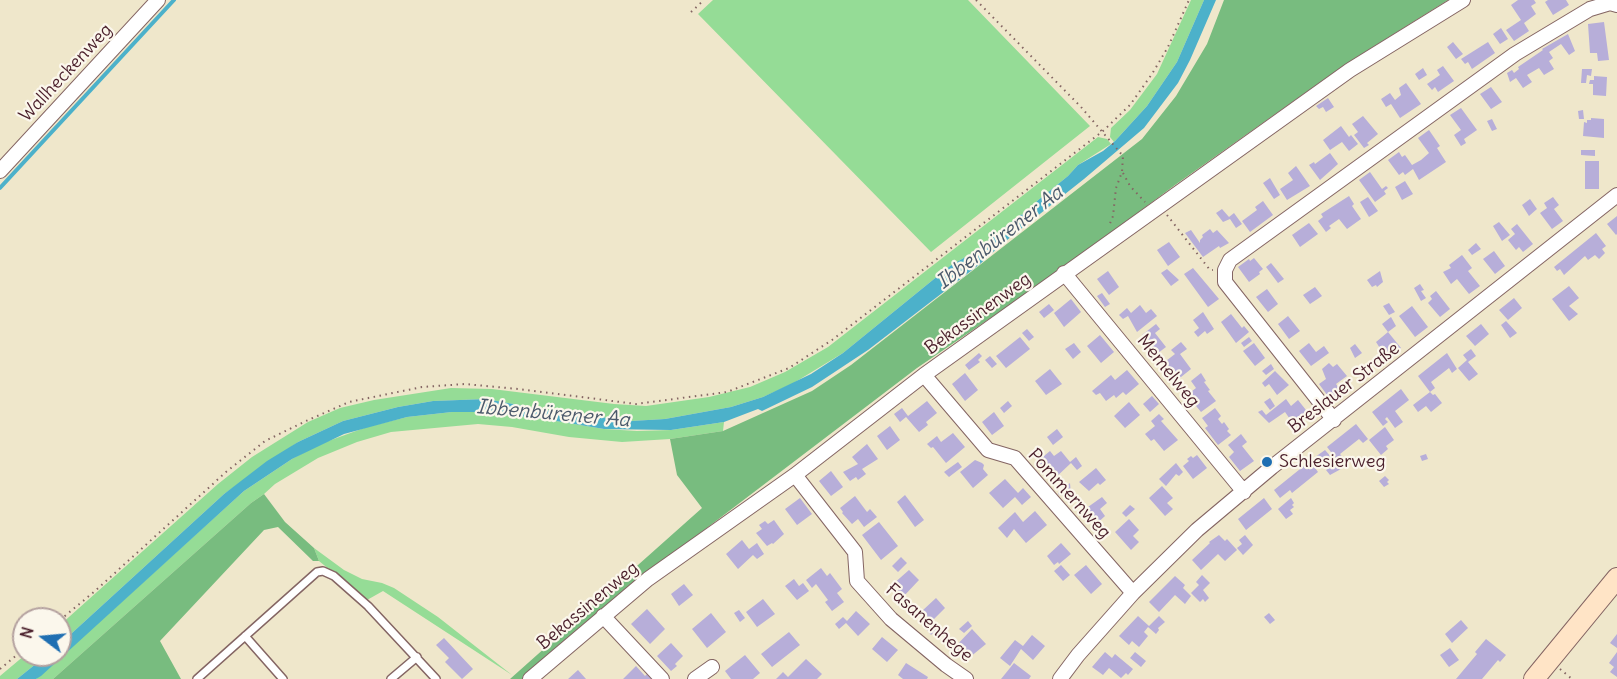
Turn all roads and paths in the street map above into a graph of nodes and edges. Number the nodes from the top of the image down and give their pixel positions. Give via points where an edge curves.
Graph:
1 (158, 0) edge
2 (704, 0) edge
3 (976, 0) edge
4 (1189, 0) edge
5 (1463, 0) edge
6 (1617, 5) edge
7 (691, 12) dead end
8 (1103, 131) junction
9 (0, 171) edge
10 (1122, 172) junction
11 (1617, 195) edge
12 (1160, 206) junction
13 (1102, 246) junction
14 (1225, 270) junction
15 (1064, 273) junction
16 (924, 375) junction
17 (1334, 420) junction
18 (795, 475) junction
19 (1244, 492) junction
20 (1617, 578) edge
21 (1133, 593) junction
22 (72, 610) edge
23 (603, 616) junction
24 (245, 636) junction
25 (417, 657) junction
26 (12, 659) edge
27 (712, 667) dead end
28 (1559, 668) dead end
29 (0, 669) edge
30 (1537, 678) edge
31 (197, 679) edge
32 (283, 679) edge
33 (392, 679) edge
34 (436, 679) edge
35 (530, 679) edge
36 (662, 679) edge
37 (694, 679) edge
38 (966, 679) edge
39 (1060, 679) edge
40 (1572, 679) edge

1 - 9 street, Wallheckenweg
2 - 7 path
3 - 8 path
4 - 8 path via 1152,74 1130,105
5 - 12 street, Bekassinenweg via 1350,70
6 - 14 street via 1610,3 1590,9 1515,54 1230,260
8 - 10 path via 1123,156
8 - 22 path via 832,340 789,368 727,393 636,404 465,384 422,387 349,402 266,441 225,472
10 - 12 path via 1146,202
10 - 13 path
11 - 17 street, Breslauer Straße
12 - 13 street, Bekassinenweg
12 - 14 path via 1210,270
13 - 15 street, Bekassinenweg
14 - 17 street via 1225,282
15 - 16 street, Bekassinenweg
15 - 19 street, Memelweg
16 - 18 street, Bekassinenweg
16 - 21 street, Pommernweg via 988,450 1015,458
17 - 19 street, Breslauer Straße
18 - 23 street, Bekassinenweg via 648,579
18 - 38 street, Fasanenhege via 855,552 857,581 891,619
19 - 21 street, Breslauer Straße via 1197,530
20 - 30 main road
21 - 39 street, Breslauer Straße
23 - 35 street, Bekassinenweg
23 - 36 street
24 - 25 lane via 317,572 323,571 368,606
24 - 31 lane
24 - 32 lane
25 - 33 lane
25 - 34 lane
26 - 29 path
27 - 37 street
28 - 40 path

